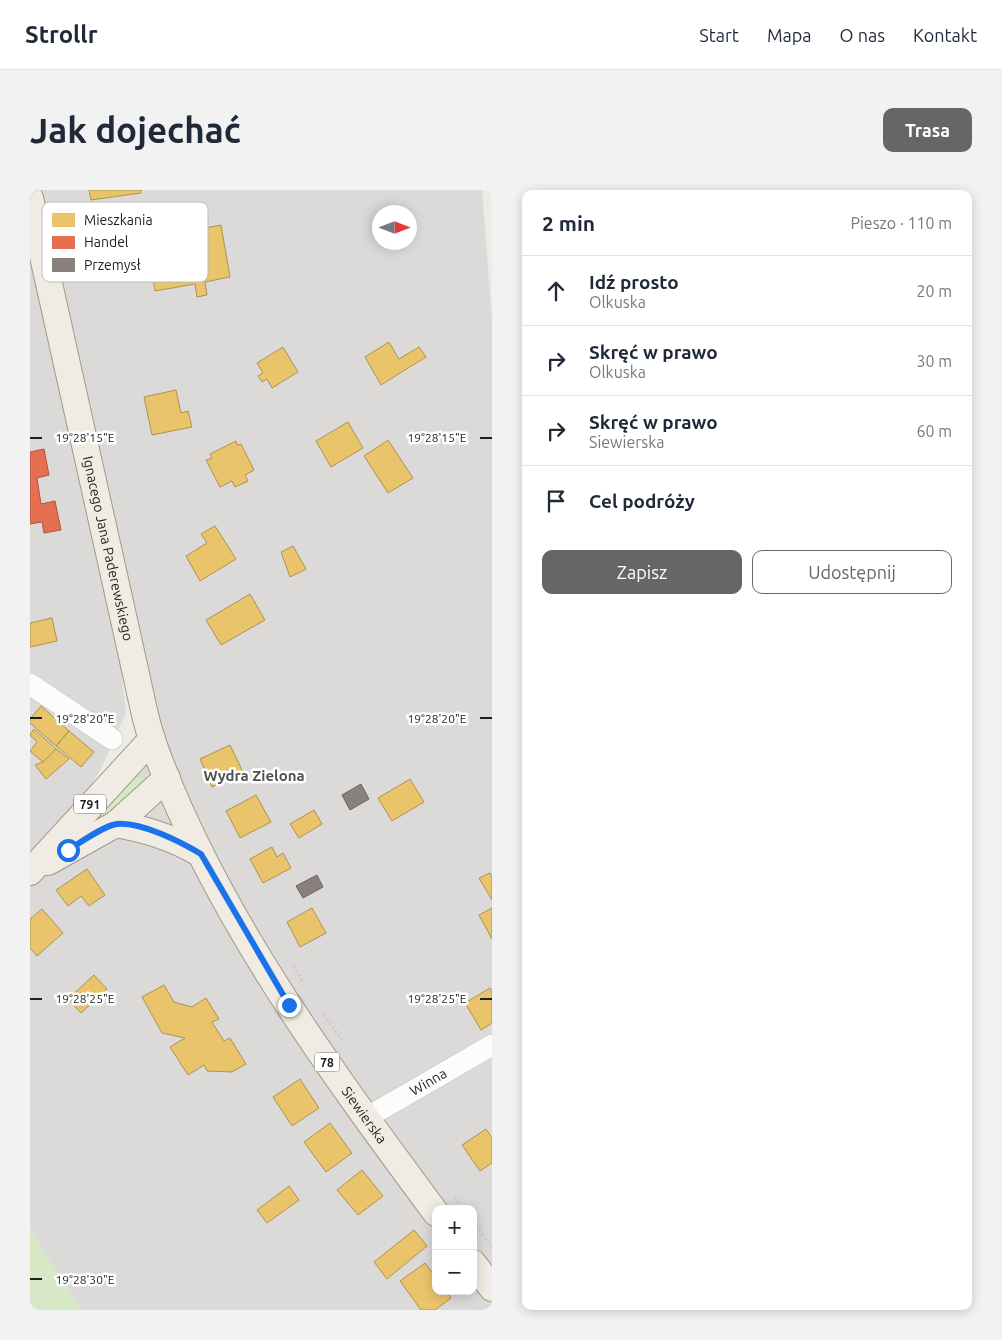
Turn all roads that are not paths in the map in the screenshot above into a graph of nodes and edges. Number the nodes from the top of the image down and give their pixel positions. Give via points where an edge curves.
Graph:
1 (30, 198) edge
2 (42, 251) edge
3 (49, 282) edge
4 (30, 684) edge
5 (112, 739) dead end
6 (152, 739) junction
7 (167, 778) junction
8 (116, 824) junction
9 (201, 854) junction
10 (30, 872) edge
11 (492, 1044) edge
12 (366, 1118) junction
13 (432, 1208) edge
14 (477, 1268) edge
15 (492, 1288) edge

1 - 2 main road, Ignacego Jana Paderewskiego
3 - 6 main road, Ignacego Jana Paderewskiego
4 - 5 street
6 - 7 main road, Ignacego Jana Paderewskiego / 78
6 - 10 main road, 791
7 - 8 main road, 791
7 - 9 main road, Siewierska / 78
8 - 9 main road, 78 via 157,833
8 - 10 main road
9 - 12 main road, Siewierska / 78 via 289,1005
11 - 12 street, Winna
12 - 13 main road, Siewierska / 78
14 - 15 main road

